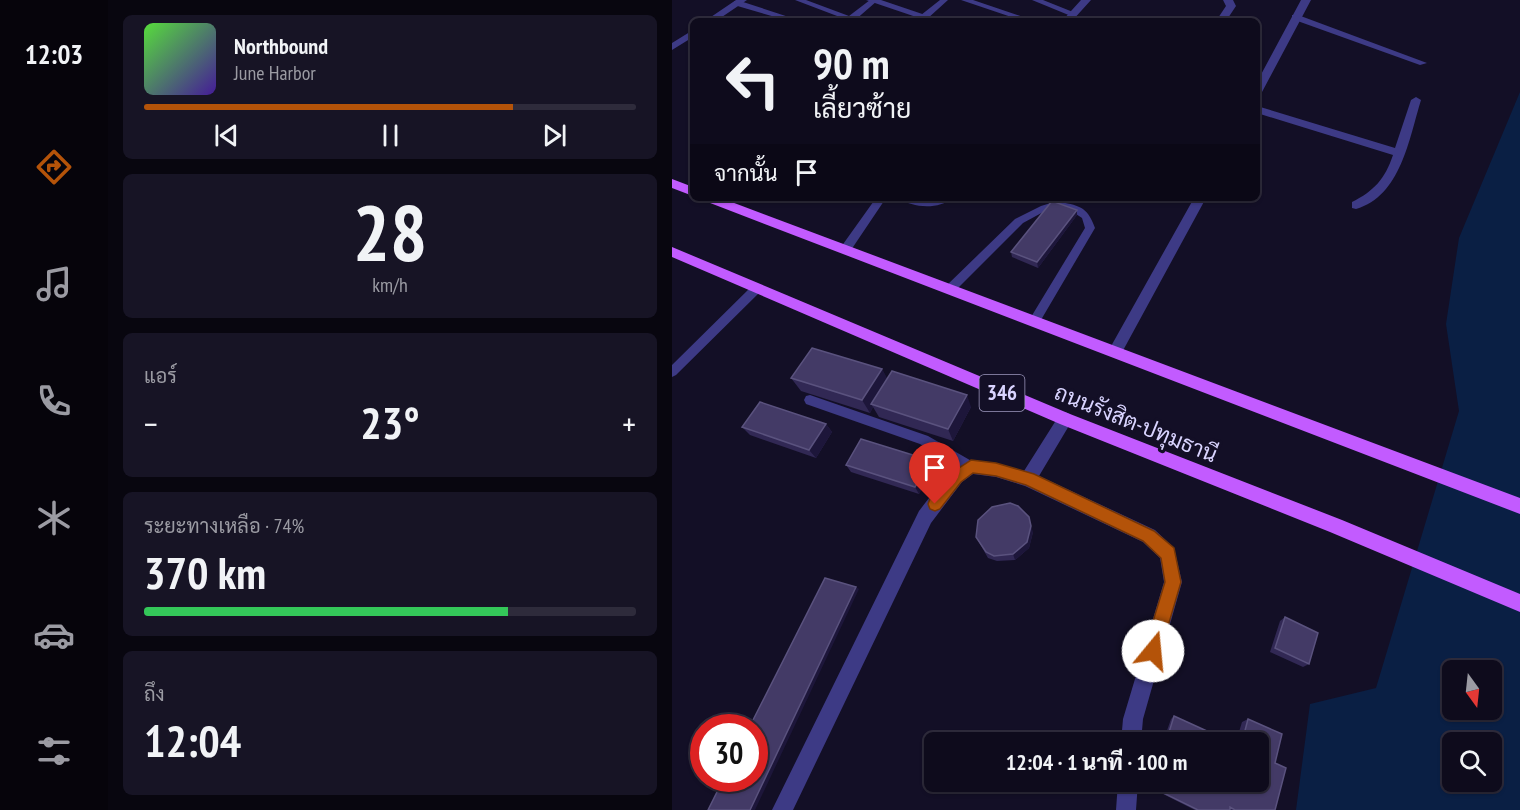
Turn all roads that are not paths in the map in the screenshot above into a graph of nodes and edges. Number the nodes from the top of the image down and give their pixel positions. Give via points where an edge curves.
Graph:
1 (799, 0) edge
2 (872, 0) edge
3 (944, 0) edge
4 (965, 0) edge
5 (1036, 0) edge
6 (1086, 0) edge
7 (1228, 0) edge
8 (1306, 0) edge
9 (739, 2) edge
10 (924, 16) junction
11 (1295, 17) junction
12 (715, 18) edge
13 (788, 18) edge
14 (844, 18) edge
15 (851, 18) edge
16 (930, 18) edge
17 (1022, 18) edge
18 (1070, 18) edge
19 (1223, 18) edge
20 (690, 35) edge
21 (672, 47) edge
22 (1423, 63) dead end
23 (1260, 86) edge
24 (1416, 100) dead end
25 (1260, 111) edge
26 (1399, 153) junction
27 (672, 183) edge
28 (690, 191) edge
29 (720, 201) edge
30 (879, 201) edge
31 (916, 201) edge
32 (942, 201) edge
33 (1198, 201) edge
34 (1356, 205) dead end
35 (846, 250) junction
36 (672, 252) edge
37 (756, 289) junction
38 (949, 290) junction
39 (1034, 322) junction
40 (1115, 352) junction
41 (672, 372) edge
42 (810, 400) edge
43 (1065, 419) junction
44 (971, 466) junction
45 (1028, 479) junction
46 (1520, 506) edge
47 (1520, 603) edge
48 (1131, 732) edge
49 (1127, 792) edge
50 (782, 810) edge
51 (1126, 810) edge

1 - 14 lane
2 - 10 street
2 - 15 lane
3 - 10 lane
4 - 17 lane
5 - 18 lane
6 - 18 street
7 - 19 street via 1231,6
8 - 11 street
9 - 12 street
9 - 13 lane
10 - 16 street
11 - 22 lane
11 - 23 street
20 - 21 street
24 - 26 street
25 - 26 street
26 - 34 street via 1394,168 1374,196
27 - 28 main road
29 - 35 main road
30 - 35 lane
31 - 32 lane
33 - 40 street
35 - 38 main road
36 - 37 main road, ถนนรังสิต-ปทุมธานี / 346
37 - 41 lane
37 - 43 main road, ถนนรังสิต-ปทุมธานี / 346
38 - 39 main road
38 - 39 lane via 1019,221 1057,204 1076,209 1086,216 1090,228
39 - 40 main road
40 - 46 main road
42 - 44 lane via 924,440
43 - 45 street
43 - 47 main road, ถนนรังสิต-ปทุมธานี / 346
44 - 45 street
44 - 50 street via 956,477 925,518
45 - 48 street via 1149,536 1168,554 1173,582
49 - 51 street

